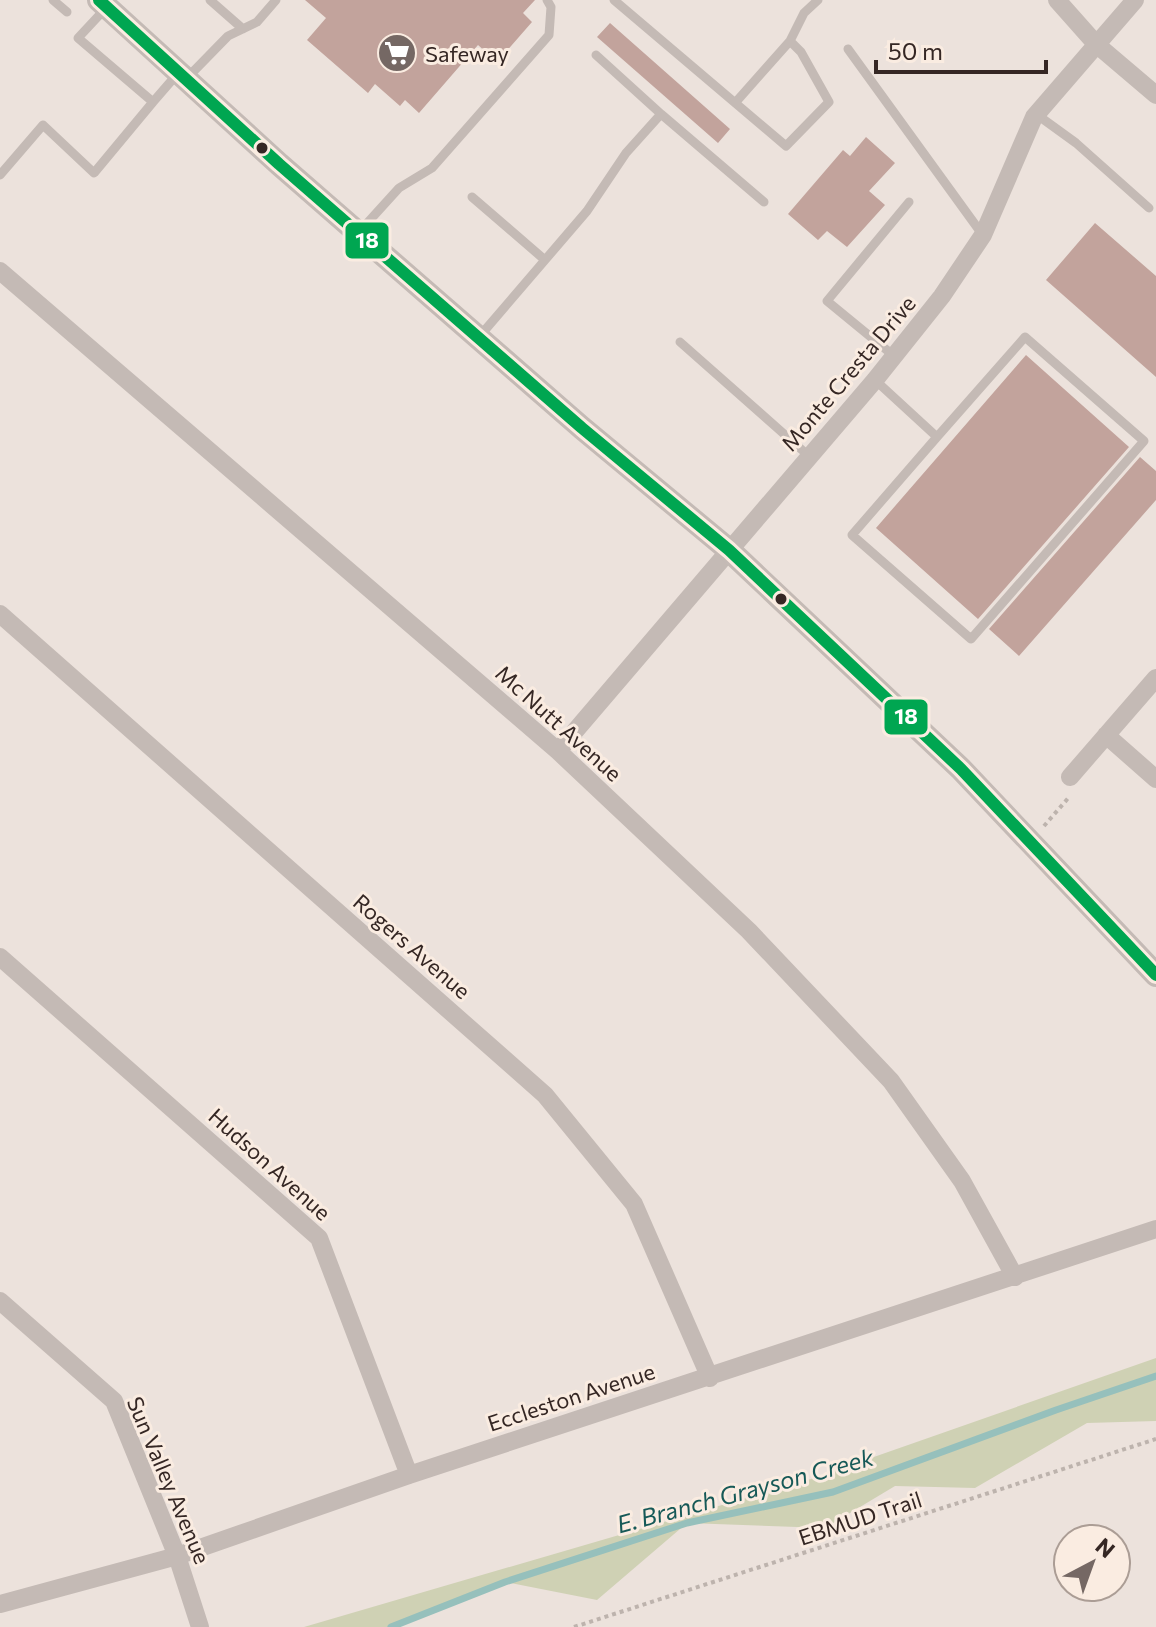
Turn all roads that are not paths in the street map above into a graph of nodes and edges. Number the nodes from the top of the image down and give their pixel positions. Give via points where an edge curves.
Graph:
1 (53, 0) edge
2 (210, 0) edge
3 (276, 0) edge
4 (547, 0) edge
5 (614, 0) edge
6 (818, 0) edge
7 (1057, 0) edge
8 (1135, 0) edge
9 (103, 3) edge
10 (67, 12) dead end
11 (243, 29) junction
12 (790, 41) junction
13 (1096, 44) junction
14 (848, 49) dead end
15 (596, 55) dead end
16 (183, 74) junction
17 (1156, 95) edge
18 (153, 102) junction
19 (735, 103) junction
20 (661, 114) junction
21 (1036, 114) junction
22 (0, 175) edge
23 (472, 197) dead end
24 (764, 202) dead end
25 (909, 202) dead end
26 (1149, 208) dead end
27 (358, 233) junction
28 (983, 235) junction
29 (545, 260) junction
30 (0, 271) edge
31 (479, 337) junction
32 (680, 342) dead end
33 (894, 356) junction
34 (875, 380) junction
35 (937, 437) junction
36 (810, 457) junction
37 (729, 550) junction
38 (0, 614) edge
39 (1156, 678) edge
40 (1106, 735) junction
41 (558, 751) junction
42 (1070, 777) road end
43 (1156, 779) edge
44 (0, 957) edge
45 (1156, 975) edge
46 (1156, 1229) edge
47 (1015, 1277) junction
48 (0, 1301) edge
49 (710, 1378) junction
50 (409, 1475) junction
51 (177, 1556) junction
52 (0, 1604) edge
53 (200, 1627) edge

1 - 10 lane
2 - 11 lane
3 - 11 lane
4 - 27 lane via 549,35 432,168 399,188
5 - 19 lane
6 - 12 lane via 804,13
7 - 13 street
8 - 13 street, Monte Cresta Drive
9 - 16 street
9 - 18 lane via 78,38
11 - 16 lane
12 - 19 lane
12 - 19 lane via 829,102 786,146
13 - 17 street
13 - 21 street, Monte Cresta Drive
14 - 28 lane
15 - 20 lane
16 - 18 lane
16 - 27 street
18 - 22 lane via 94,173 43,125
20 - 24 lane
20 - 29 lane
21 - 26 lane
21 - 28 street, Monte Cresta Drive
23 - 29 lane
25 - 33 lane via 827,301
27 - 31 street
28 - 33 street, Monte Cresta Drive
29 - 31 lane
30 - 41 street, Mc Nutt Avenue
31 - 37 street
32 - 36 lane
33 - 34 street, Monte Cresta Drive
34 - 35 lane
34 - 36 street, Monte Cresta Drive
35 - 35 lane via 852,535 971,639 1144,441 1025,337
36 - 37 street, Monte Cresta Drive
37 - 41 street, Monte Cresta Drive
37 - 45 street via 961,769
38 - 49 street, Rogers Avenue via 545,1095 634,1204
39 - 40 street
40 - 42 street
40 - 43 street
41 - 47 street, Mc Nutt Avenue via 749,931 891,1081 962,1181
44 - 50 street, Hudson Avenue via 319,1238
46 - 47 street, Eccleston Avenue
47 - 49 street, Eccleston Avenue
48 - 51 street, Sun Valley Avenue via 114,1401
49 - 50 street, Eccleston Avenue
50 - 51 street, Eccleston Avenue
51 - 52 street, Eccleston Avenue
51 - 53 street, Sun Valley Avenue

